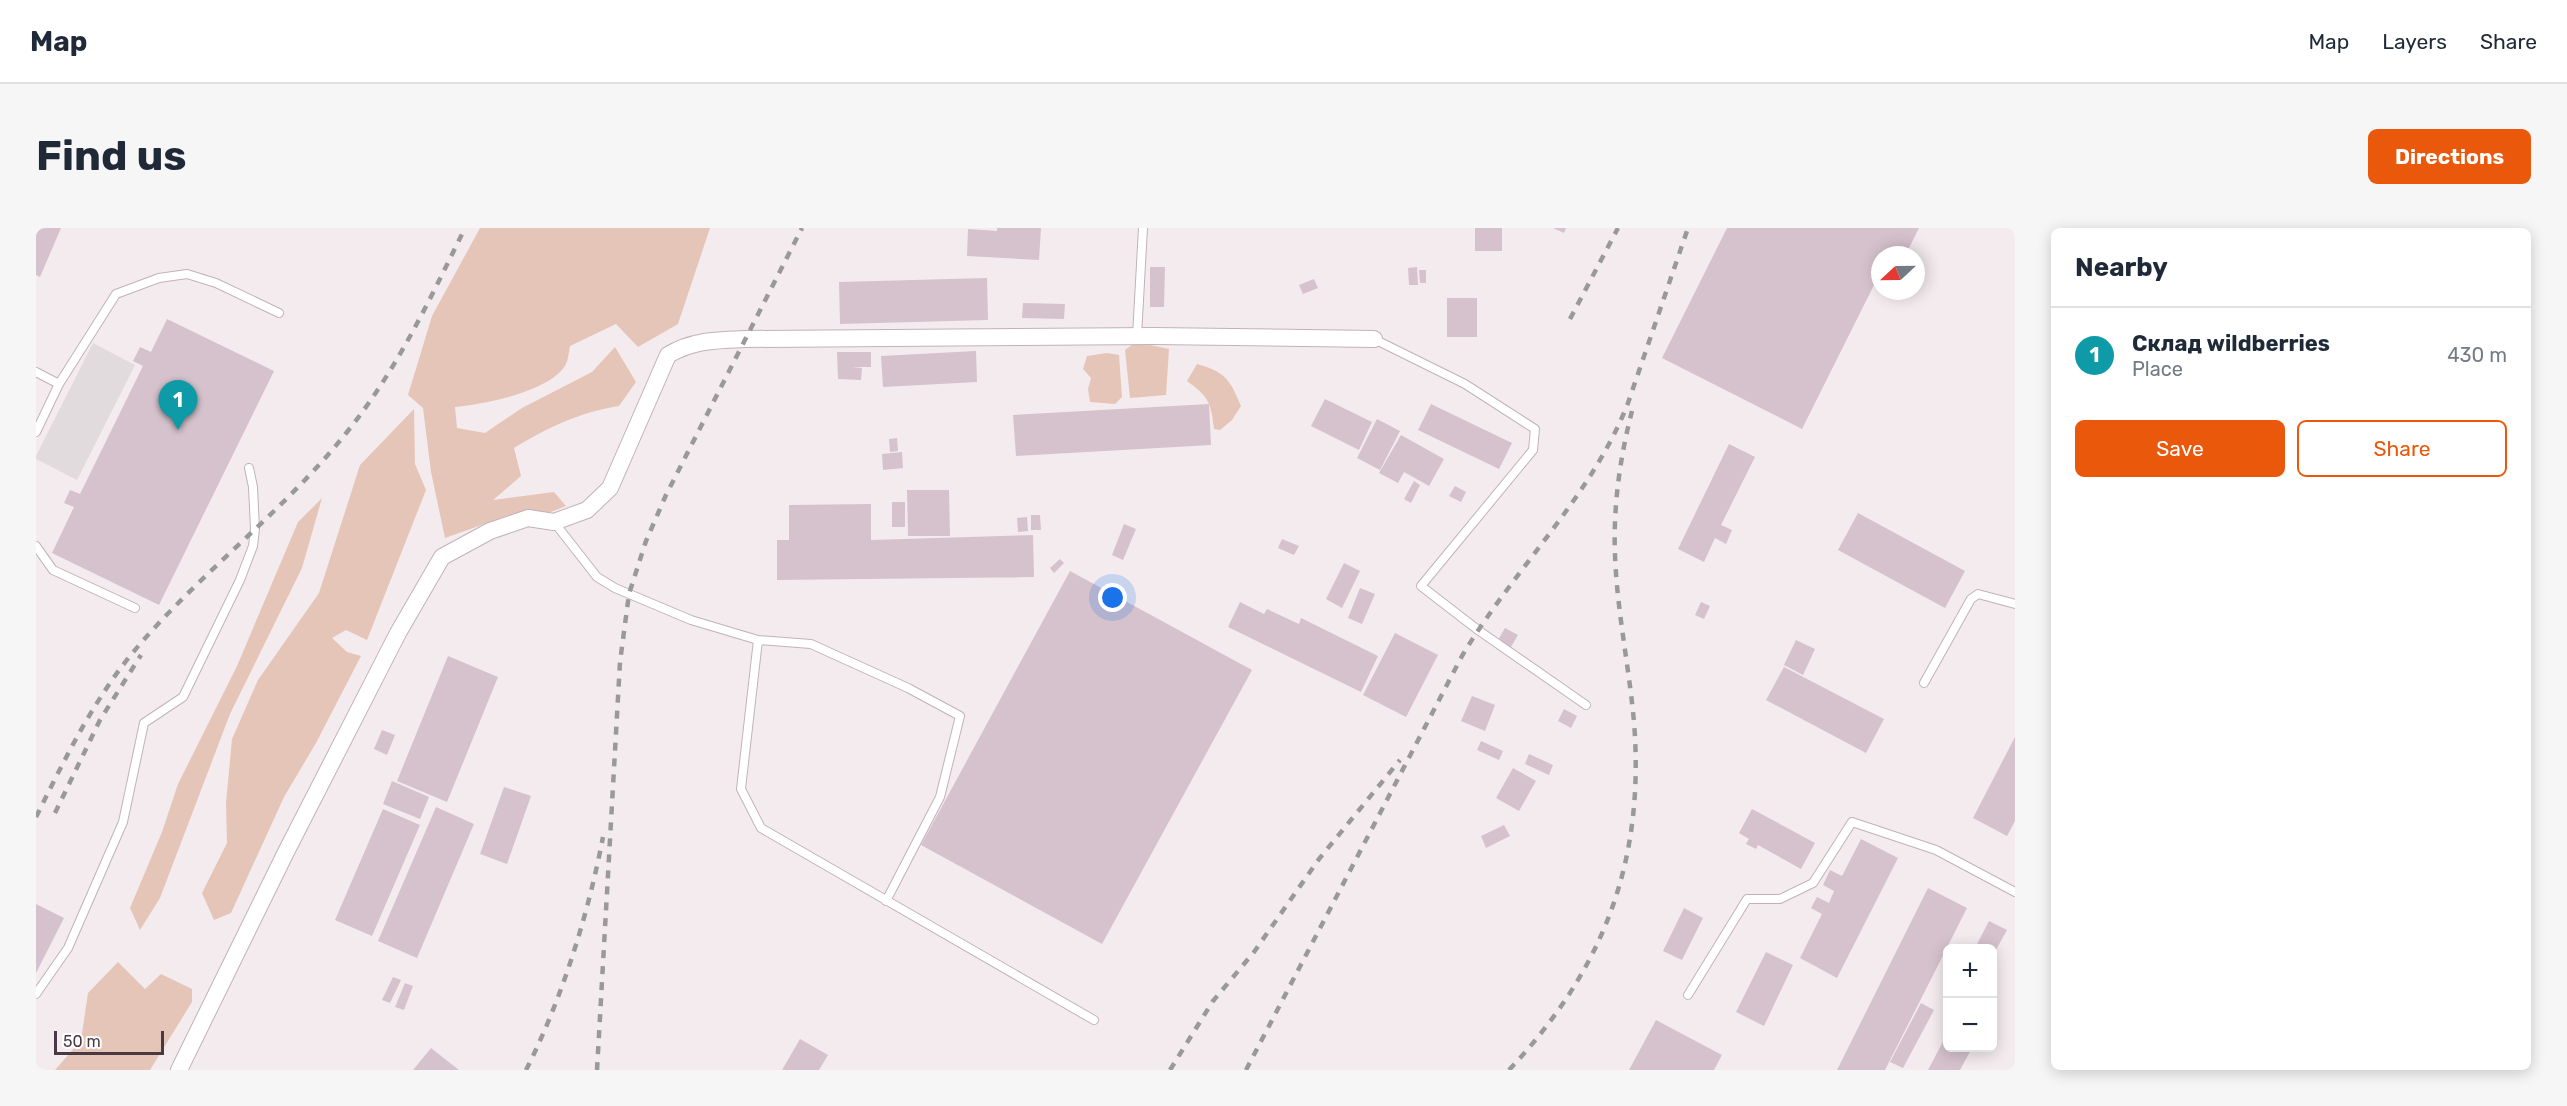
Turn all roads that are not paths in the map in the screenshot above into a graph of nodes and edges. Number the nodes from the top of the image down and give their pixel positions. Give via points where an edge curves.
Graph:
1 (1143, 228) edge
2 (279, 313) dead end
3 (1137, 336) junction
4 (1374, 339) joint
5 (36, 372) edge
6 (59, 384) junction
7 (36, 432) edge
8 (249, 468) dead end
9 (554, 522) junction
10 (36, 546) edge
11 (2015, 604) edge
12 (135, 608) dead end
13 (758, 640) junction
14 (1924, 682) dead end
15 (1586, 705) dead end
16 (2015, 892) edge
17 (886, 901) junction
18 (36, 994) edge
19 (1688, 995) dead end
20 (1094, 1020) dead end
21 (179, 1070) edge

1 - 3 lane
2 - 6 lane via 216,283 187,274 159,278 116,294
3 - 4 street
3 - 9 street via 745,339 684,345 668,355 610,488 587,510
4 - 15 lane via 1466,384 1535,429 1533,450 1422,586
5 - 6 lane
6 - 7 lane
8 - 18 lane via 255,529 240,580 183,697 144,723 123,822 68,948
9 - 13 lane via 604,583 692,620
9 - 21 street via 528,518 490,531 442,557 398,633
10 - 12 lane via 53,570
11 - 14 lane via 1978,594 1971,599
13 - 17 lane via 741,789 761,828
13 - 17 lane via 811,644 908,687 960,716 940,797
16 - 19 lane via 1936,850 1852,822 1813,883 1780,899 1747,899
17 - 20 lane

